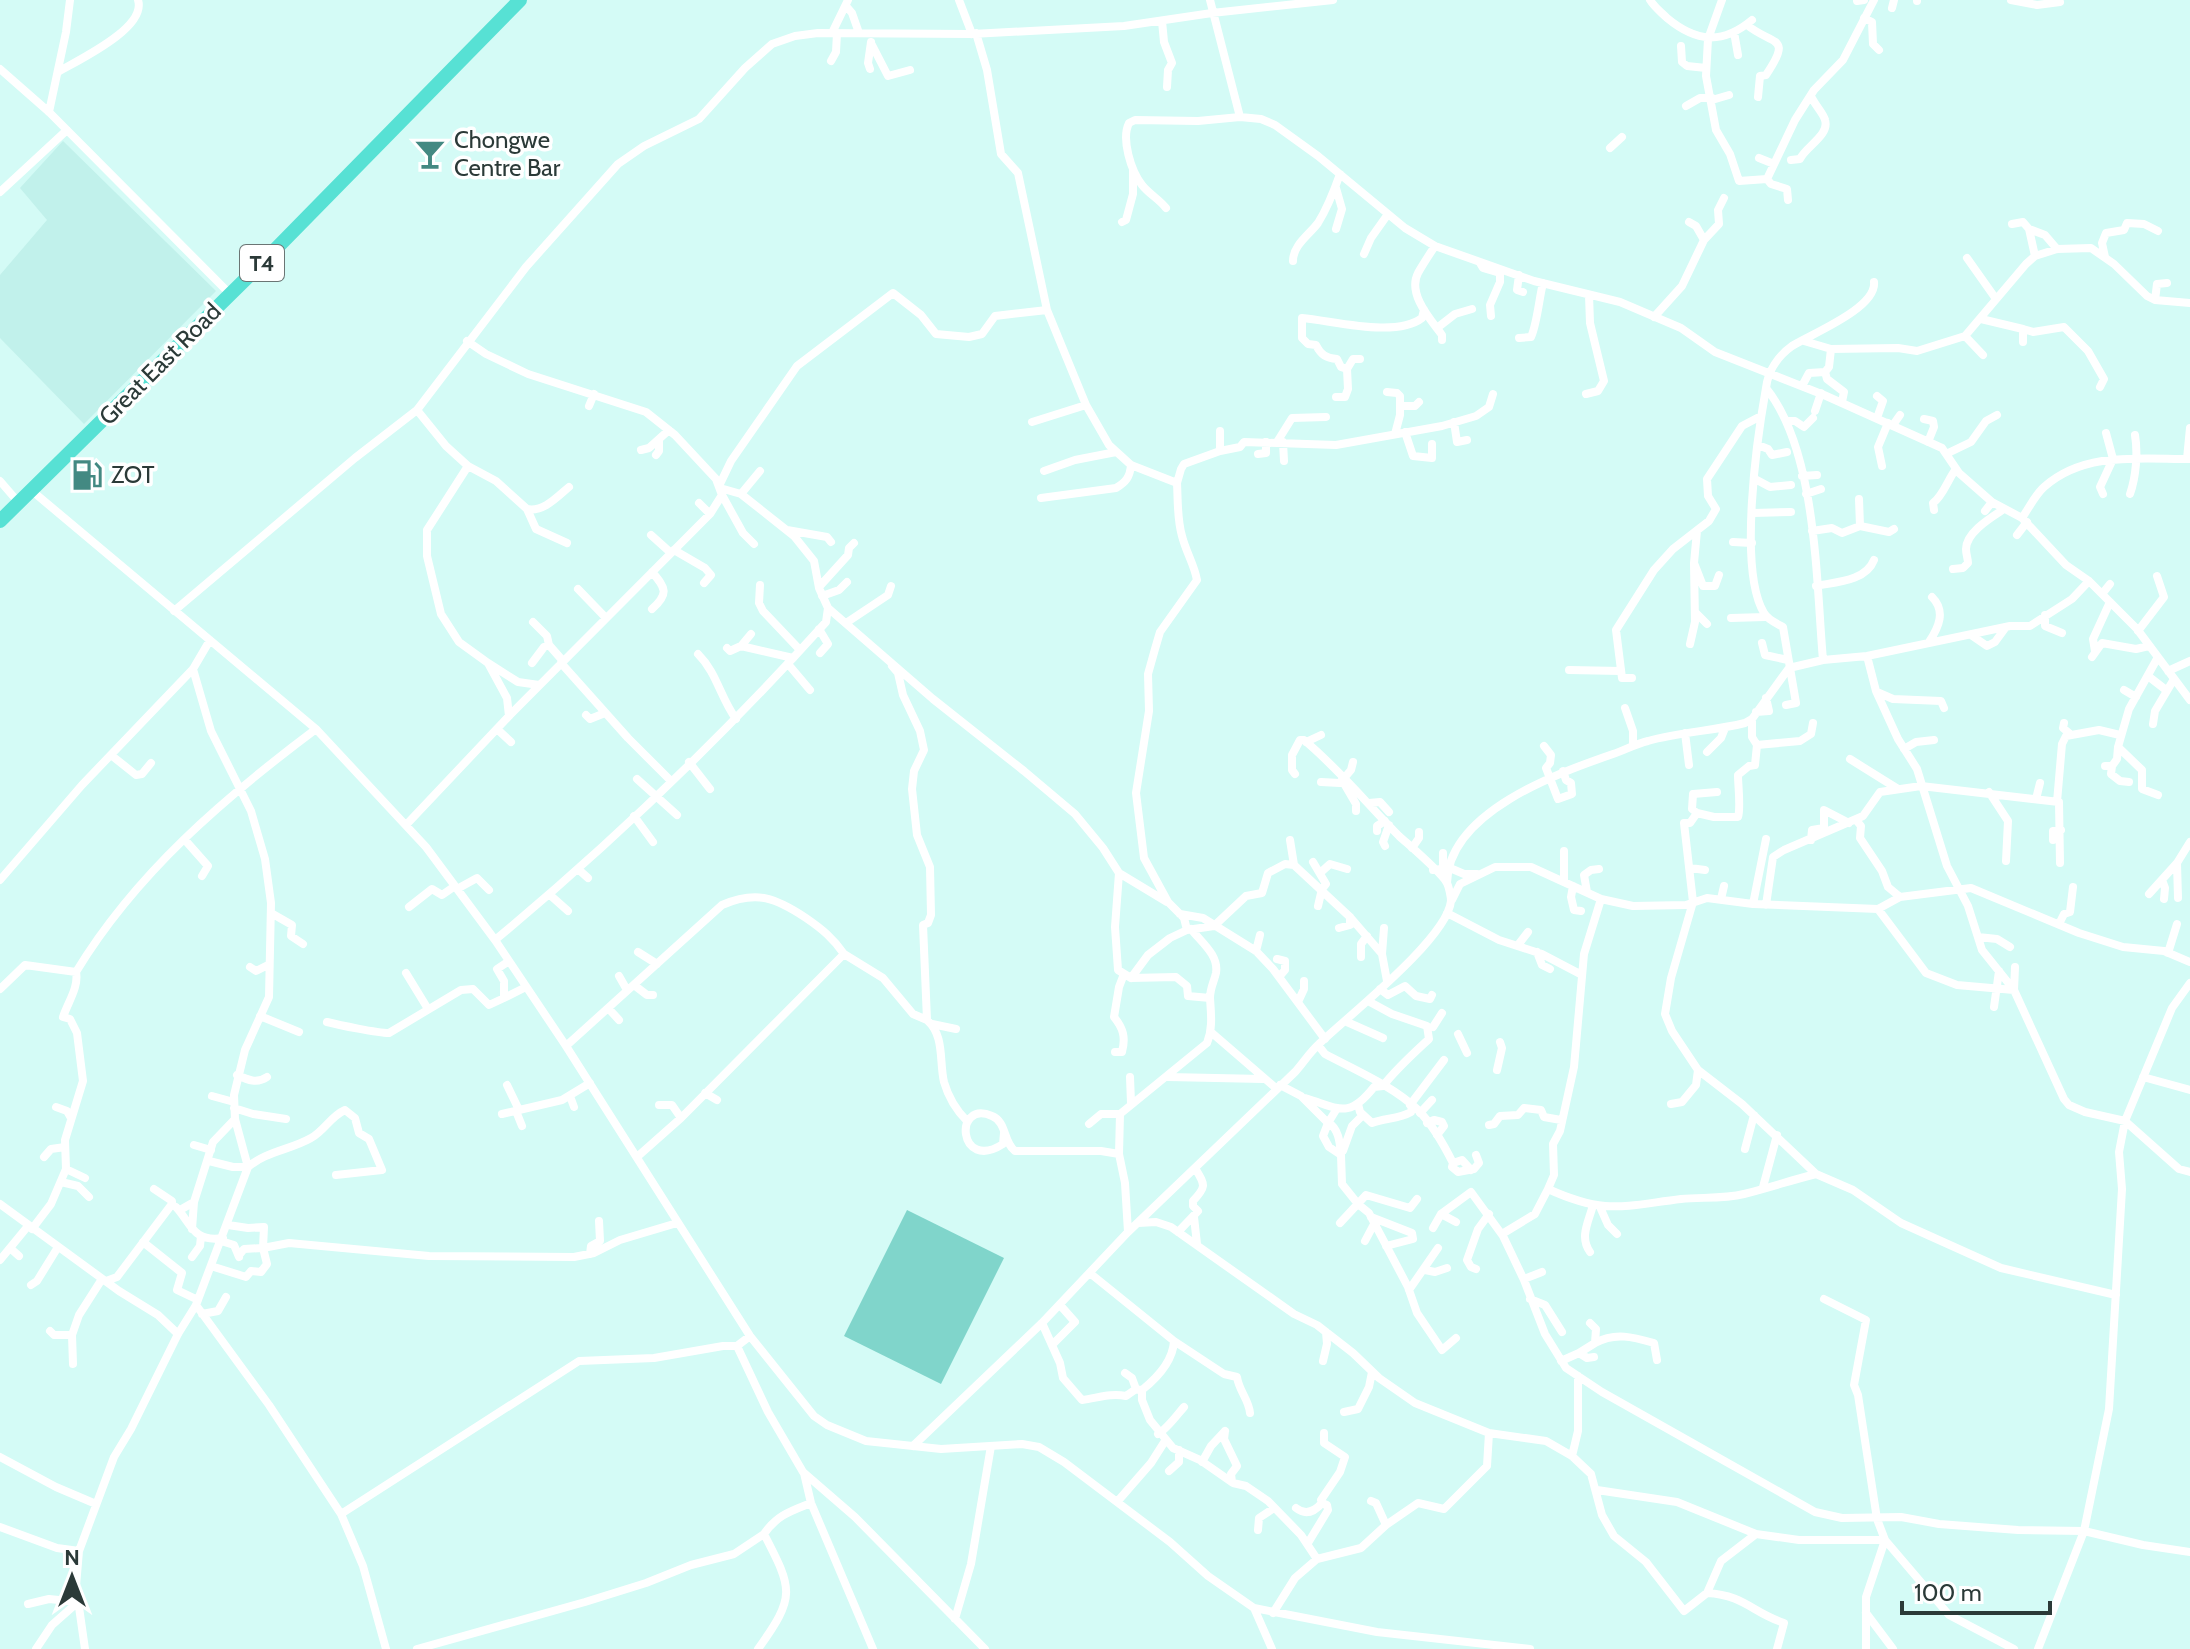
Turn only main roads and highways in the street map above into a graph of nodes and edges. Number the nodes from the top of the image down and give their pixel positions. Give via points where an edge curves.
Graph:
1 (520, 0) edge
2 (0, 521) edge

1 - 2 highway, Great East Road / T4

